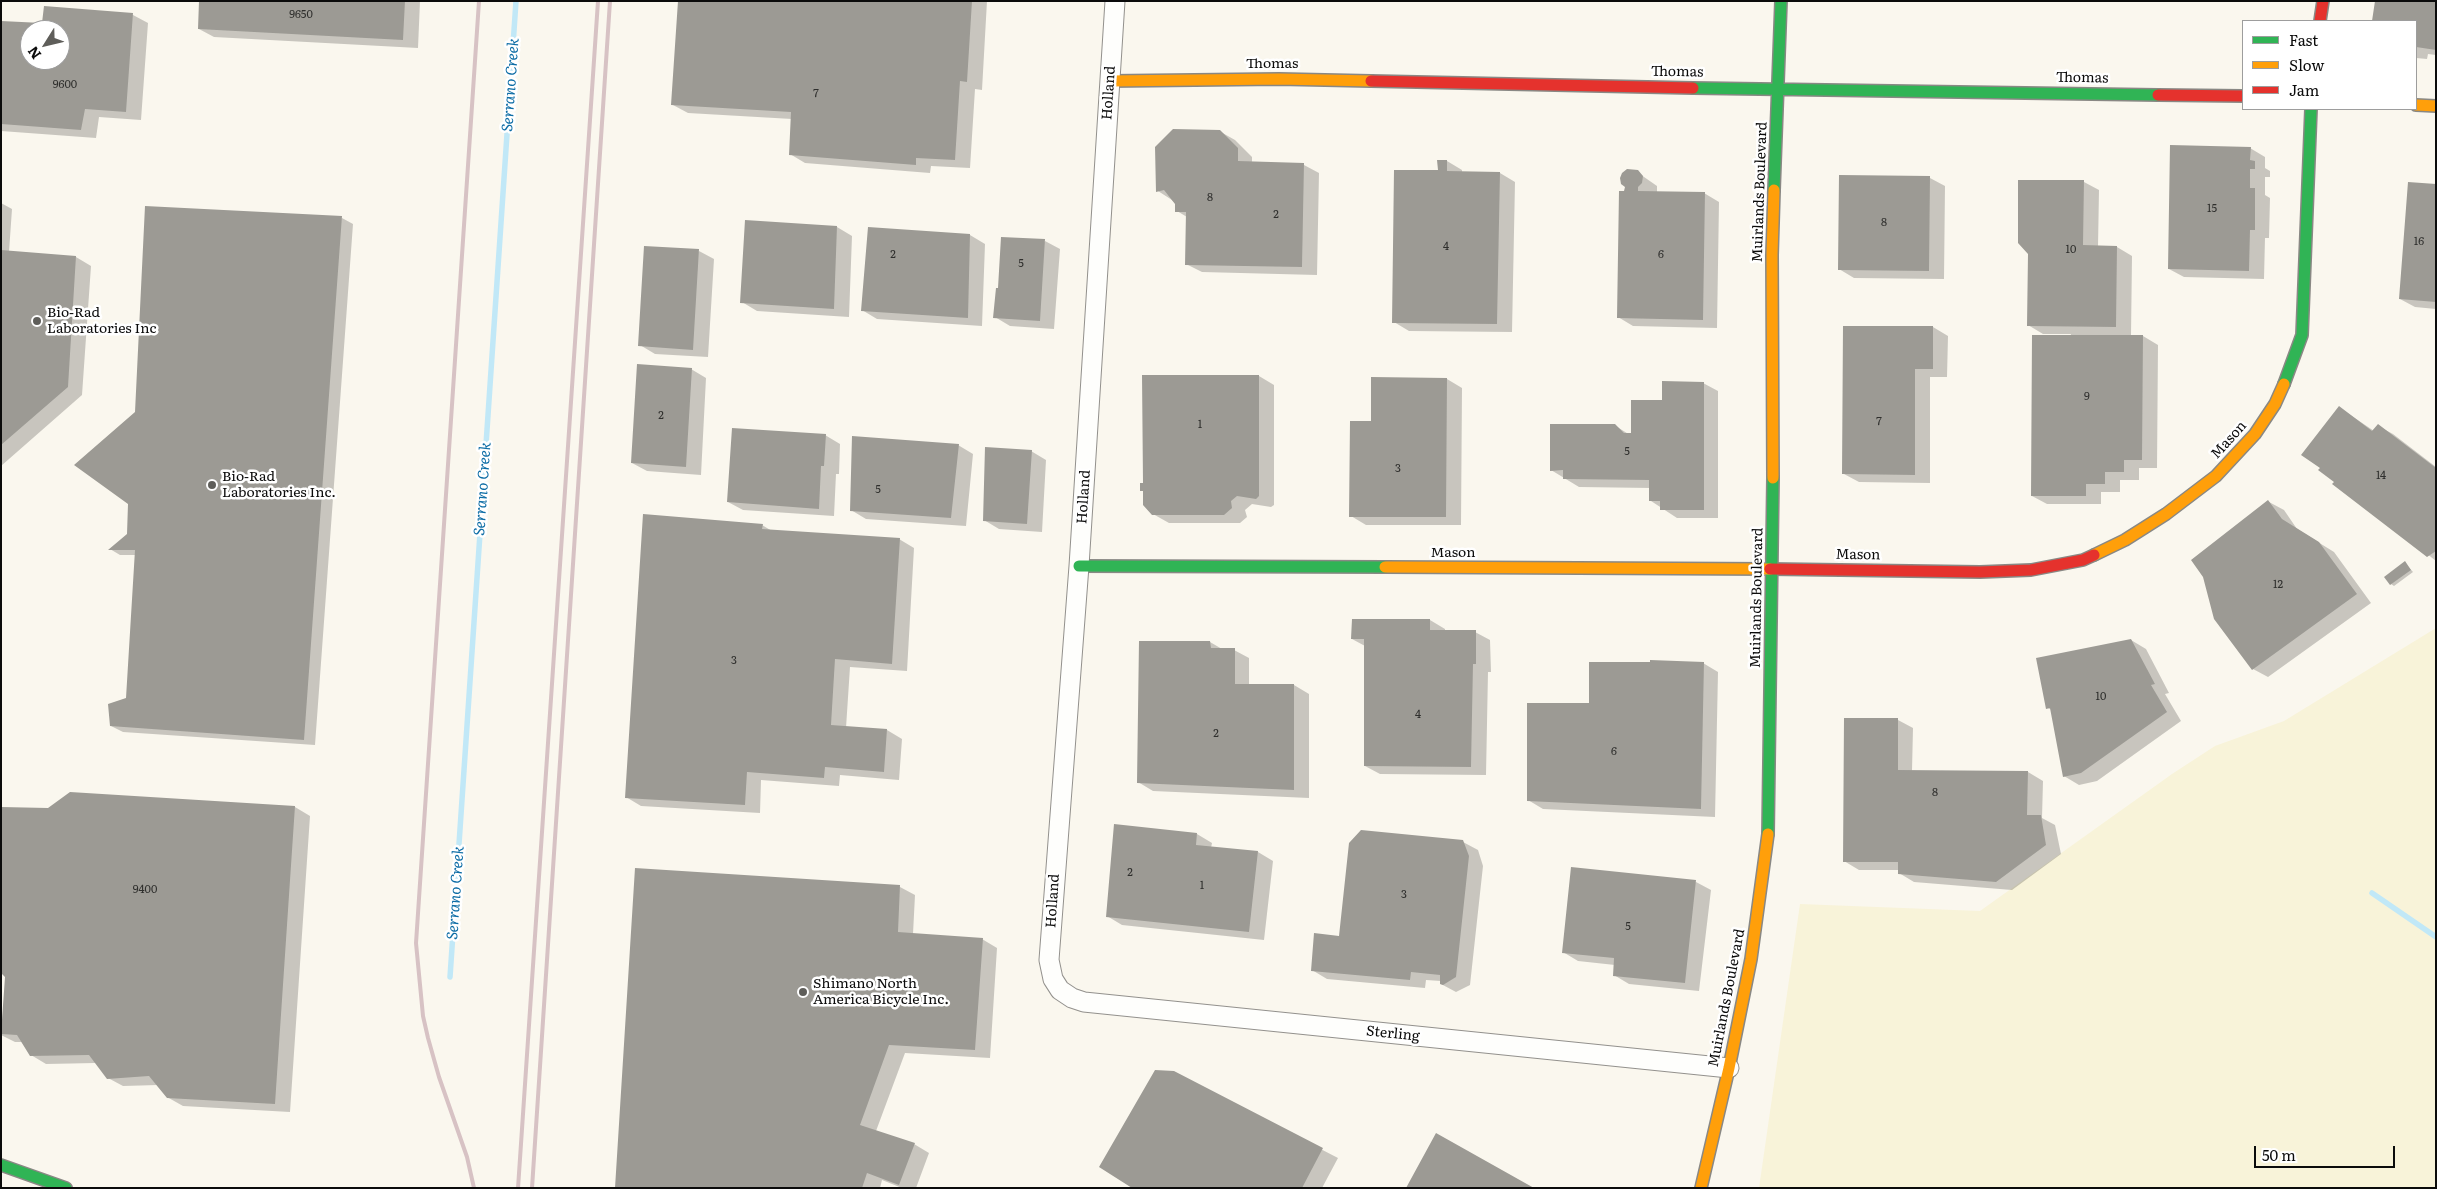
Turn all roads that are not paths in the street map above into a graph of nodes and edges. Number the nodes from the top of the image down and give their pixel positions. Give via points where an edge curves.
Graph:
1 (1115, 1) edge
2 (1781, 1) edge
3 (2323, 1) edge
4 (2320, 20) edge
5 (1110, 81) junction
6 (1778, 88) junction
7 (2242, 96) edge
8 (2417, 105) edge
9 (2436, 106) edge
10 (2312, 110) edge
11 (1079, 566) junction
12 (1773, 569) junction
13 (1060, 990) joint
14 (1730, 1068) junction
15 (1, 1165) edge
16 (66, 1188) edge
17 (1700, 1188) edge

1 - 5 street, Holland
2 - 6 street, Muirlands Boulevard
3 - 4 street
5 - 6 street, Thomas via 1279,79
5 - 11 street, Holland
6 - 7 street, Thomas
6 - 12 street, Muirlands Boulevard via 1772,255
8 - 9 street
10 - 12 street, Mason via 2302,335 2275,404 2255,434 2216,476 2125,540 2083,560 2031,570 1980,572
11 - 12 street, Mason
11 - 13 street, Holland via 1049,960 1053,979
12 - 14 street, Muirlands Boulevard via 1768,834 1751,959
13 - 14 street, Sterling via 1084,1002
14 - 17 street, Muirlands Boulevard
15 - 16 street

